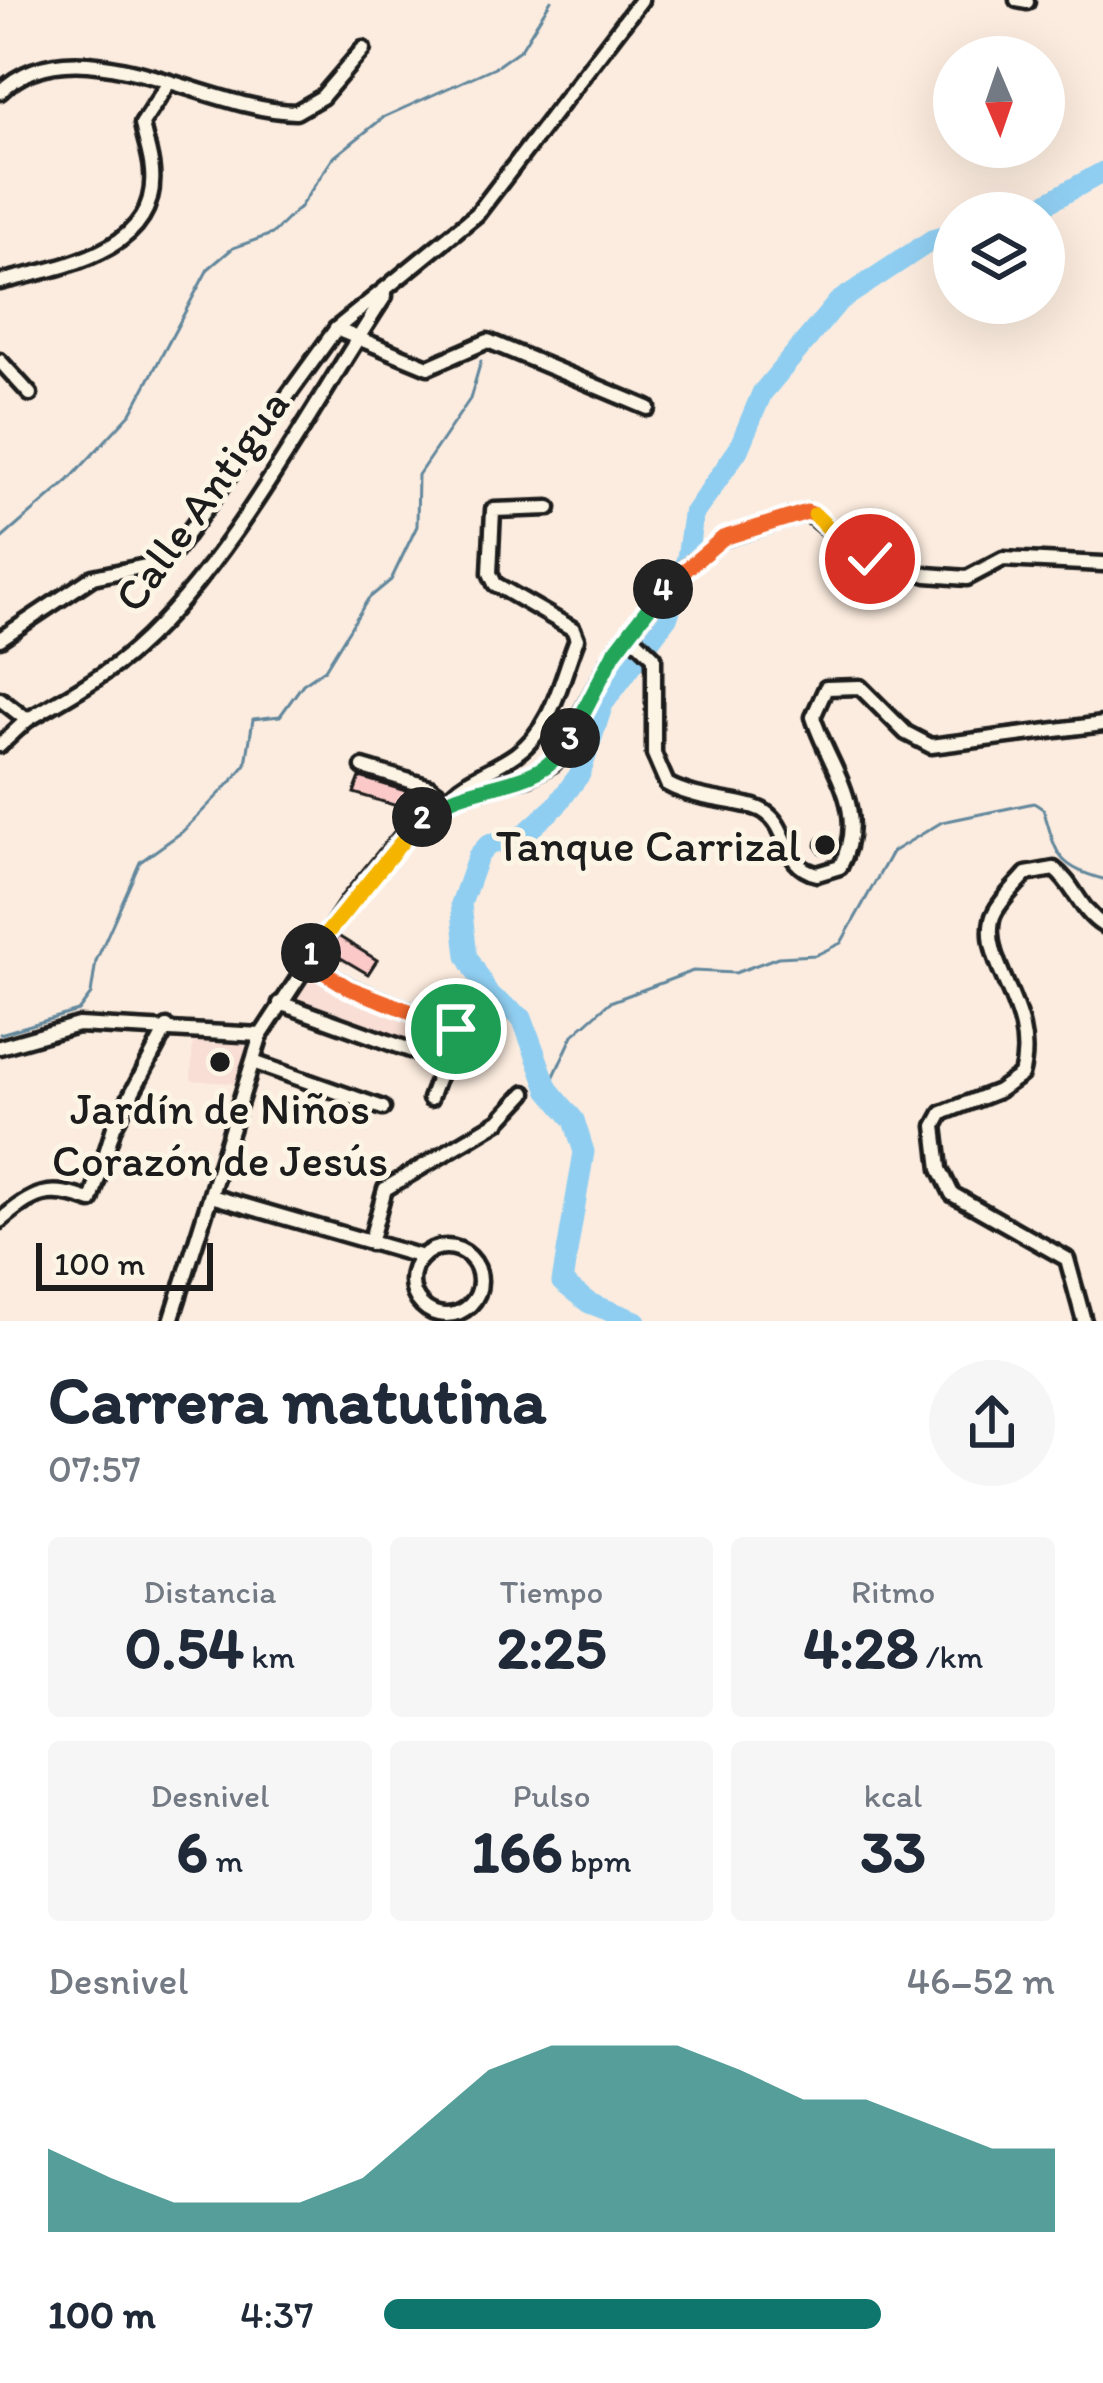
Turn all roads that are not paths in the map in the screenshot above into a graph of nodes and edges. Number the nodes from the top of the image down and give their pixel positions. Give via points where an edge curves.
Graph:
1 (641, 0) edge
2 (363, 49) dead end
3 (168, 83) junction
4 (0, 92) edge
5 (0, 282) edge
6 (394, 283) junction
7 (336, 328) junction
8 (355, 341) junction
9 (0, 361) edge
10 (31, 394) dead end
11 (648, 408) dead end
12 (549, 508) dead end
13 (1103, 564) edge
14 (629, 632) junction
15 (0, 639) edge
16 (0, 700) edge
17 (27, 720) junction
18 (1103, 724) edge
19 (0, 745) edge
20 (363, 766) dead end
21 (448, 796) junction
22 (1103, 925) edge
23 (306, 961) junction
24 (280, 1003) junction
25 (167, 1027) junction
26 (261, 1036) junction
27 (0, 1046) edge
28 (413, 1051) dead end
29 (253, 1062) junction
30 (525, 1093) dead end
31 (430, 1099) dead end
32 (383, 1108) dead end
33 (212, 1196) junction
34 (0, 1221) edge
35 (370, 1243) junction
36 (422, 1257) junction
37 (171, 1321) edge
38 (1084, 1321) edge

1 - 6 street via 477,214
2 - 3 street via 322,97 296,112
3 - 4 street via 60,61 18,75
3 - 5 street via 142,124 152,187 137,224 106,250
6 - 7 street
6 - 8 street, Calle Antigua
7 - 8 street
7 - 15 street via 172,555 92,577
8 - 11 street via 438,367 488,341
8 - 17 street, Calle Antigua via 290,447 148,636
9 - 10 street
12 - 21 street via 493,510 490,574 578,639 530,742
13 - 14 street via 1004,559 968,578 928,575 851,550 807,512 723,538 673,578
14 - 18 street via 654,657 654,754 667,784 705,801 761,809 795,865 817,874 840,867 850,836 849,790 812,710 826,688 860,688 906,734 931,746
14 - 21 street via 554,764
16 - 17 street
17 - 19 street, Calle Antigua
20 - 21 street
21 - 23 street via 406,830
22 - 38 street via 1054,869 1026,874 992,919 1024,1026 1021,1075 942,1113 935,1126 952,1194 1067,1259
23 - 24 street
23 - 31 street via 349,988 456,1029
24 - 26 street
24 - 28 street
25 - 26 street
25 - 27 street via 78,1025
25 - 34 street via 114,1126 92,1201 37,1191
26 - 29 street
29 - 32 street
29 - 33 street
30 - 35 street via 499,1121 385,1189
33 - 35 street
33 - 37 street
35 - 36 street
36 - 36 street via 416,1303 436,1316 467,1310 478,1274 474,1258 445,1244

